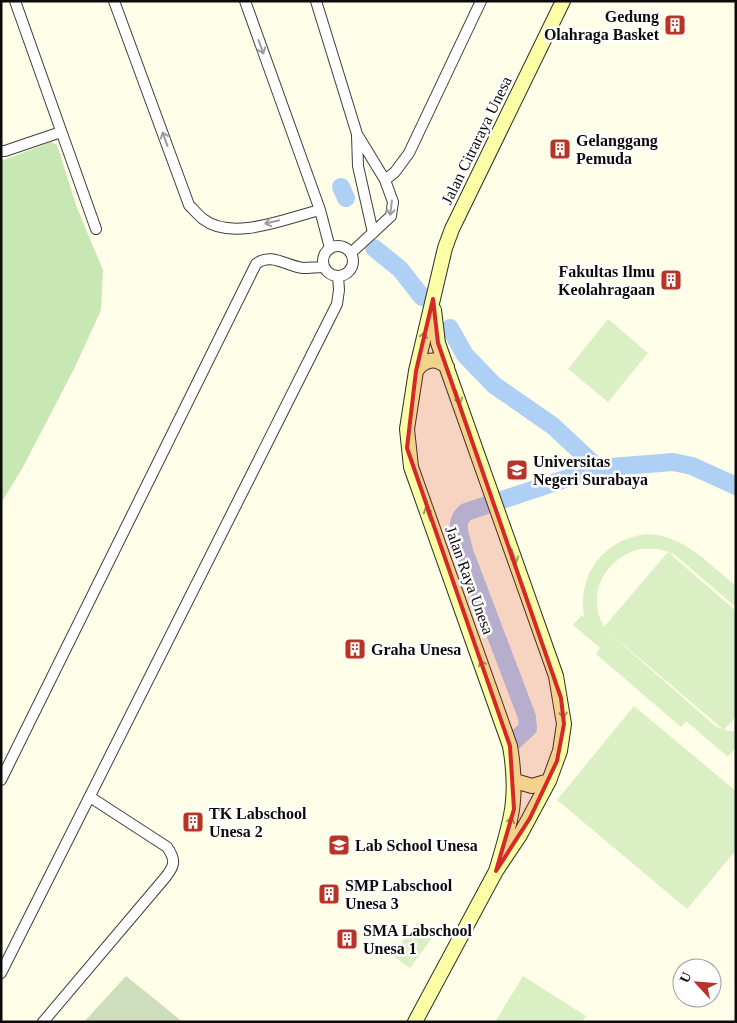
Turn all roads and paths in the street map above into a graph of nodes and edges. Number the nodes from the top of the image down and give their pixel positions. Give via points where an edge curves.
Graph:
1 (15, 1) edge
2 (114, 1) edge
3 (245, 1) edge
4 (316, 1) edge
5 (481, 1) edge
6 (563, 1) edge
7 (61, 132) junction
8 (357, 134) junction
9 (1, 151) edge
10 (384, 180) junction
11 (320, 210) junction
12 (96, 229) dead end
13 (373, 232) junction
14 (330, 248) junction
15 (351, 253) junction
16 (324, 267) junction
17 (338, 276) junction
18 (434, 299) junction
19 (447, 367) junction
20 (416, 371) junction
21 (1, 780) edge
22 (515, 781) junction
23 (549, 781) junction
24 (90, 797) junction
25 (496, 871) junction
26 (1, 973) edge
27 (43, 1022) edge
28 (414, 1022) edge

1 - 7 street
11 -> 2 street via 244,229 230,229 204,220 189,205
3 -> 11 street
4 - 8 street
5 - 10 street via 409,153 395,172
6 - 18 main road, Jalan Citraraya Unesa via 452,229
7 - 9 street
7 - 12 street
8 - 10 street
8 - 13 street via 357,158
10 -> 13 street via 393,210 391,216
11 - 14 street
13 - 15 street
14 - 15 street via 342,246
14 - 16 street via 323,256
15 - 17 street via 352,266
16 - 17 street
16 - 21 street via 302,268 272,259 263,259 256,264
17 - 24 street via 337,304
18 - 19 main road, Jalan Raya Unesa via 438,343
20 -> 18 main road, Jalan Raya Unesa
19 - 20 main road via 443,362 430,360
19 -> 23 main road, Jalan Raya Unesa via 556,676 564,724 563,740
22 -> 20 main road, Jalan Raya Unesa via 510,746 411,467 406,429
22 - 23 main road via 532,786
25 -> 22 main road, Jalan Raya Unesa via 514,809
23 - 25 main road, Jalan Raya Unesa
24 - 26 street
24 - 27 street via 167,847 174,856 174,862 164,879
25 - 28 main road, Jalan Raya Unesa

